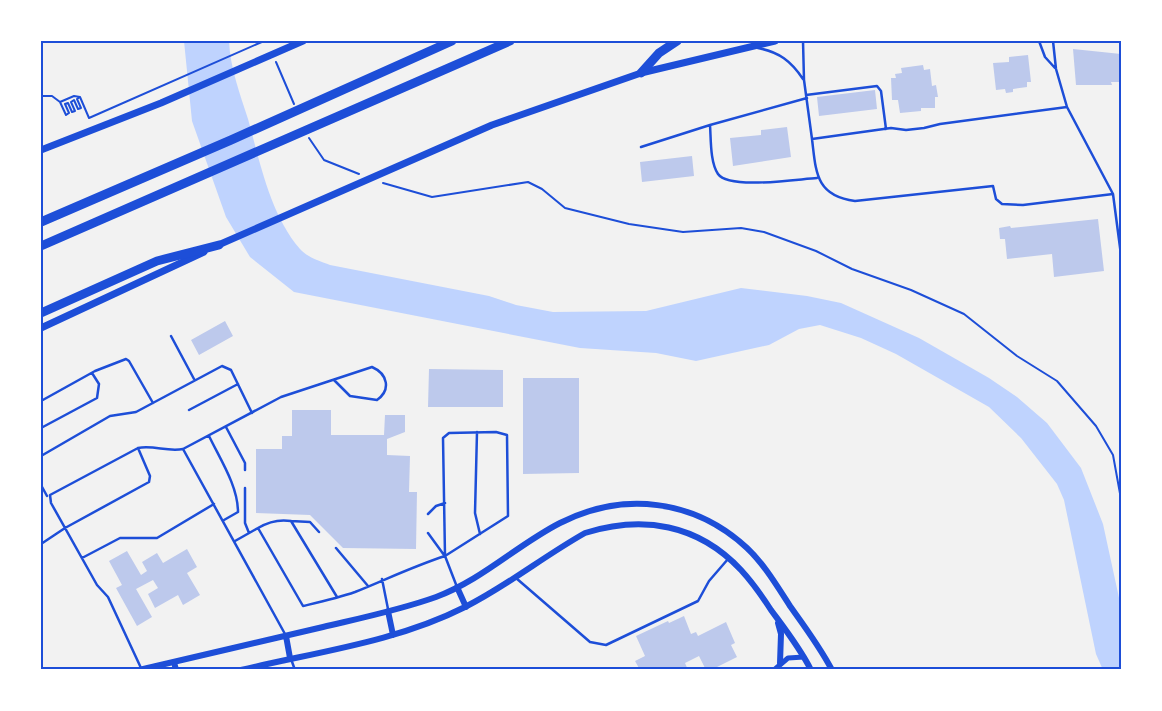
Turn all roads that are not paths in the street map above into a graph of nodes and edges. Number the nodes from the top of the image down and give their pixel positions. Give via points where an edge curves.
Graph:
1 (303, 41) edge
2 (452, 41) edge
3 (510, 41) edge
4 (678, 41) edge
5 (775, 41) edge
6 (803, 41) edge
7 (1040, 41) edge
8 (1053, 41) edge
9 (752, 47) junction
10 (1056, 69) junction
11 (641, 74) junction
12 (804, 80) junction
13 (806, 96) junction
14 (1067, 107) junction
15 (710, 125) junction
16 (886, 129) junction
17 (812, 138) junction
18 (641, 147) dead end
19 (41, 150) edge
20 (817, 178) junction
21 (1113, 194) junction
22 (1116, 206) junction
23 (1121, 206) edge
24 (41, 222) edge
25 (219, 245) junction
26 (41, 246) edge
27 (1121, 255) edge
28 (41, 313) edge
29 (41, 328) edge
30 (171, 336) dead end
31 (92, 373) junction
32 (195, 379) junction
33 (334, 380) junction
34 (238, 384) junction
35 (41, 401) edge
36 (153, 403) junction
37 (189, 410) dead end
38 (252, 413) junction
39 (226, 427) junction
40 (41, 428) edge
41 (478, 432) junction
42 (209, 436) junction
43 (138, 448) junction
44 (183, 449) junction
45 (41, 456) edge
46 (245, 470) dead end
47 (41, 485) edge
48 (245, 488) dead end
49 (48, 495) junction
50 (41, 499) edge
51 (445, 503) junction
52 (214, 504) junction
53 (428, 514) dead end
54 (224, 520) junction
55 (291, 521) junction
56 (65, 528) junction
57 (258, 528) junction
58 (249, 532) junction
59 (319, 532) dead end
60 (428, 533) dead end
61 (480, 534) junction
62 (235, 541) junction
63 (41, 544) edge
64 (336, 548) dead end
65 (445, 556) junction
66 (82, 558) junction
67 (728, 558) junction
68 (515, 577) junction
69 (382, 579) junction
70 (368, 586) junction
71 (457, 586) junction
72 (337, 597) junction
73 (466, 607) junction
74 (388, 611) junction
75 (775, 615) junction
76 (393, 635) junction
77 (286, 636) junction
78 (804, 657) junction
79 (290, 658) junction
80 (174, 662) junction
81 (780, 663) junction
82 (140, 669) edge
83 (176, 670) edge
84 (241, 670) edge
85 (295, 670) edge
86 (774, 670) edge
87 (811, 670) edge
88 (832, 670) edge

1 - 19 main road via 161,103
2 - 24 highway
3 - 26 highway
4 - 11 highway via 658,53
5 - 9 main road
6 - 12 lane
7 - 10 lane via 1045,56
8 - 10 lane
9 - 11 main road
9 - 12 lane via 774,51 793,64
10 - 14 lane
11 - 25 main road via 492,125
12 - 13 lane
13 - 15 lane
13 - 16 lane via 877,86 881,91
13 - 17 lane
14 - 16 lane via 924,128
14 - 21 lane
15 - 18 lane
15 - 20 lane via 714,166 726,181
16 - 17 lane
17 - 20 lane
20 - 21 lane via 839,199 855,200 993,186 996,199 1002,204 1023,205
21 - 22 lane
22 - 23 lane
22 - 27 lane
25 - 28 highway via 157,261
25 - 29 main road
30 - 32 lane
31 - 35 lane
31 - 36 lane via 120,360 128,360
31 - 40 lane via 99,384 97,398
32 - 34 lane via 224,366 231,370
32 - 36 lane
33 - 33 lane via 372,367 385,376 386,386 384,395 377,400 350,396
33 - 38 lane via 281,397
34 - 37 lane
34 - 38 lane
36 - 45 lane via 131,413 110,416
38 - 39 lane
39 - 42 lane
39 - 46 lane via 245,463
41 - 51 lane via 449,433 443,438
41 - 61 lane via 475,514
41 - 61 lane via 507,434 508,441 508,516
42 - 44 lane
42 - 54 lane via 237,501 238,512
43 - 44 lane
43 - 49 lane
43 - 56 lane via 150,476 149,482
44 - 52 lane
47 - 49 lane
48 - 58 lane via 245,523
49 - 50 lane
49 - 56 lane
51 - 53 lane
51 - 65 lane
52 - 54 lane
52 - 66 lane via 157,538 120,538
54 - 62 lane
55 - 57 lane via 267,522
55 - 59 lane via 310,522
55 - 72 lane
56 - 63 lane
56 - 66 lane
57 - 58 lane
57 - 72 lane via 302,606
58 - 62 lane
60 - 65 lane
61 - 65 lane
62 - 77 lane
64 - 70 lane
65 - 69 lane
65 - 71 lane
66 - 82 lane via 108,597
67 - 68 street via 682,530 625,523 585,532
67 - 68 lane via 698,601 606,645 590,642
67 - 75 street via 742,570
68 - 73 street
69 - 70 lane
69 - 74 lane
70 - 72 lane
71 - 73 street
71 - 74 street via 438,596
71 - 88 street via 479,576 577,515 633,503 676,508 716,524 747,548 810,633
73 - 76 street
74 - 76 street
74 - 77 street
75 - 78 street
75 - 81 street via 781,634
76 - 79 street
77 - 79 street
77 - 80 street
78 - 81 street via 788,658
78 - 87 street
79 - 84 street
79 - 85 lane
80 - 82 street
80 - 83 street
81 - 86 street

